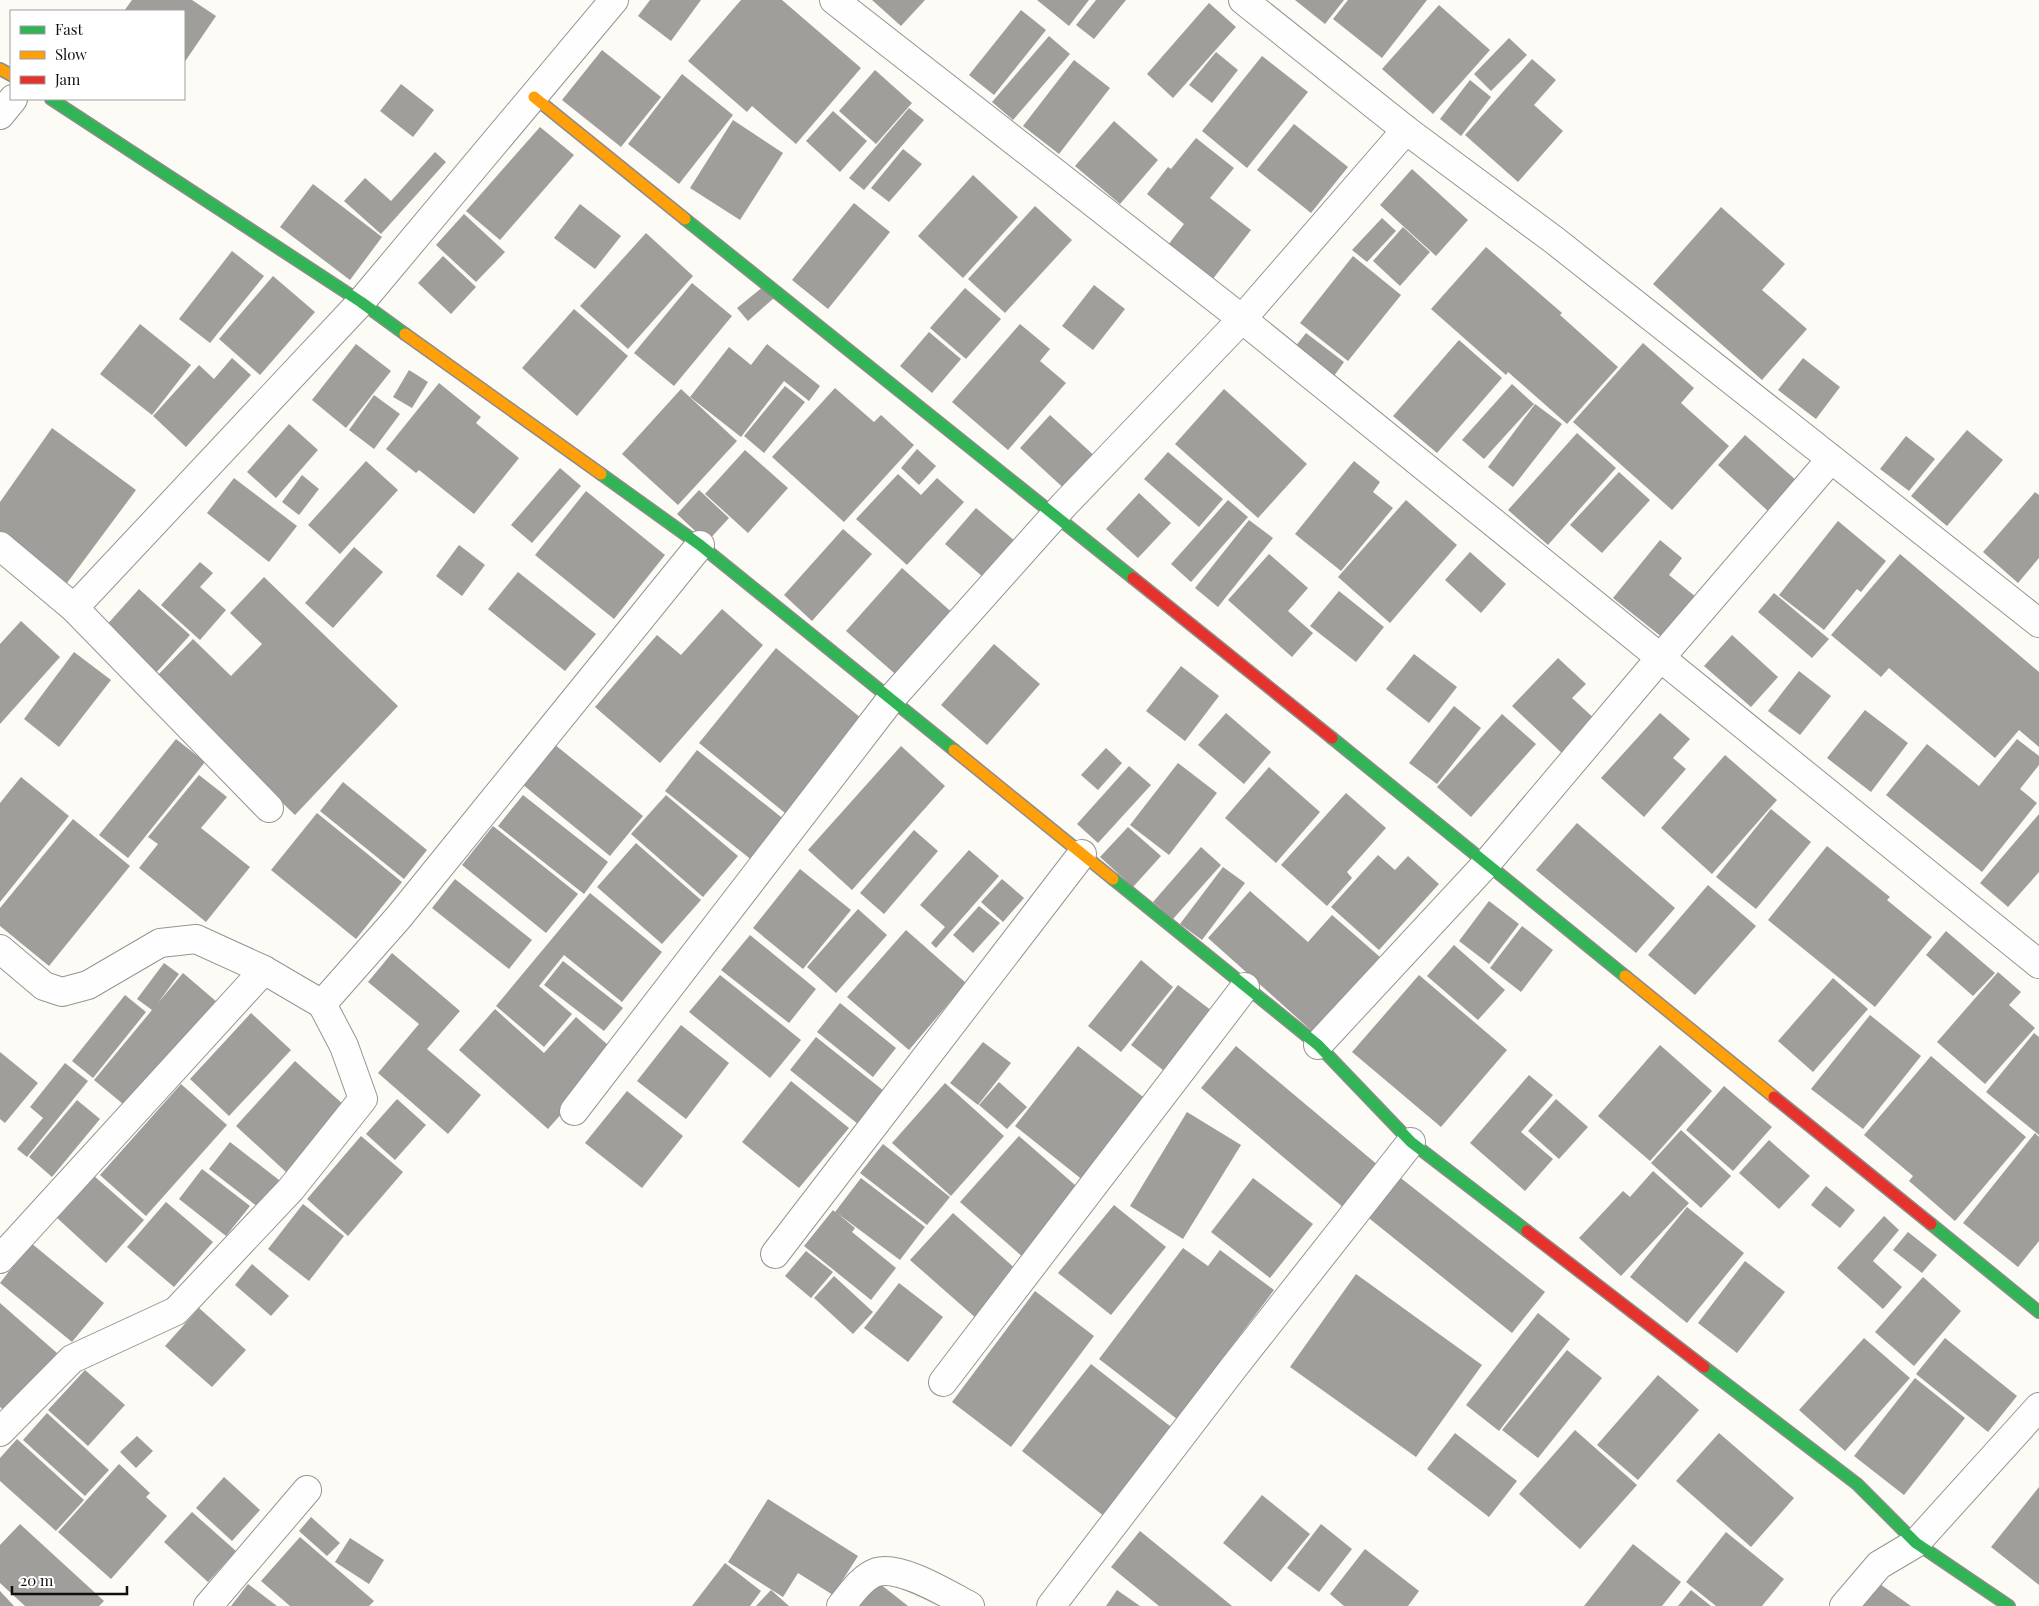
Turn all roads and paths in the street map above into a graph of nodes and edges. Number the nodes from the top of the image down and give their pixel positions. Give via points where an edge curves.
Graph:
1 (834, 0) edge
2 (1243, 0) edge
3 (600, 4) edge
4 (534, 97) junction
5 (12, 100) edge
6 (53, 100) edge
7 (0, 115) edge
8 (1406, 130) junction
9 (361, 302) junction
10 (1242, 319) junction
11 (1832, 459) junction
12 (1054, 516) junction
13 (700, 545) junction
14 (0, 546) edge
15 (74, 608) junction
16 (2039, 623) edge
17 (1661, 657) junction
18 (891, 699) junction
19 (269, 808) dead end
20 (1082, 854) junction
21 (1488, 863) junction
22 (0, 949) edge
23 (2039, 964) edge
24 (264, 970) junction
25 (1245, 987) junction
26 (322, 1004) junction
27 (1318, 1045) junction
28 (574, 1111) dead end
29 (1411, 1142) junction
30 (776, 1254) dead end
31 (0, 1259) edge
32 (2039, 1312) edge
33 (943, 1382) dead end
34 (2039, 1407) edge
35 (0, 1432) edge
36 (307, 1490) dead end
37 (1916, 1543) junction
38 (208, 1606) edge
39 (841, 1606) edge
40 (970, 1606) edge
41 (1051, 1606) edge
42 (1844, 1606) edge
43 (2009, 1606) edge

1 - 10 street
2 - 8 street
3 - 4 street
4 - 9 street
4 - 12 street
5 - 7 street
6 - 9 street
8 - 10 street
8 - 11 street via 1554,240
9 - 13 street
9 - 15 street
10 - 12 street
10 - 17 street
11 - 16 street
11 - 17 street
12 - 18 street
12 - 21 street
13 - 18 street
13 - 26 street via 398,918
14 - 15 street
15 - 19 street
17 - 21 street
17 - 23 street
18 - 20 street
18 - 28 street
20 - 25 street
20 - 30 street
21 - 27 street
21 - 32 street
22 - 24 street via 44,986 62,992 88,985 160,943 196,940
24 - 26 street
24 - 31 street
25 - 27 street
25 - 33 street
26 - 35 street via 344,1046 363,1099 291,1189 176,1311 72,1359
27 - 29 street
29 - 37 street via 1856,1484
29 - 41 street
34 - 37 street
36 - 38 street
37 - 42 street via 1879,1565
37 - 43 street
39 - 40 street via 862,1581 878,1572 913,1576

